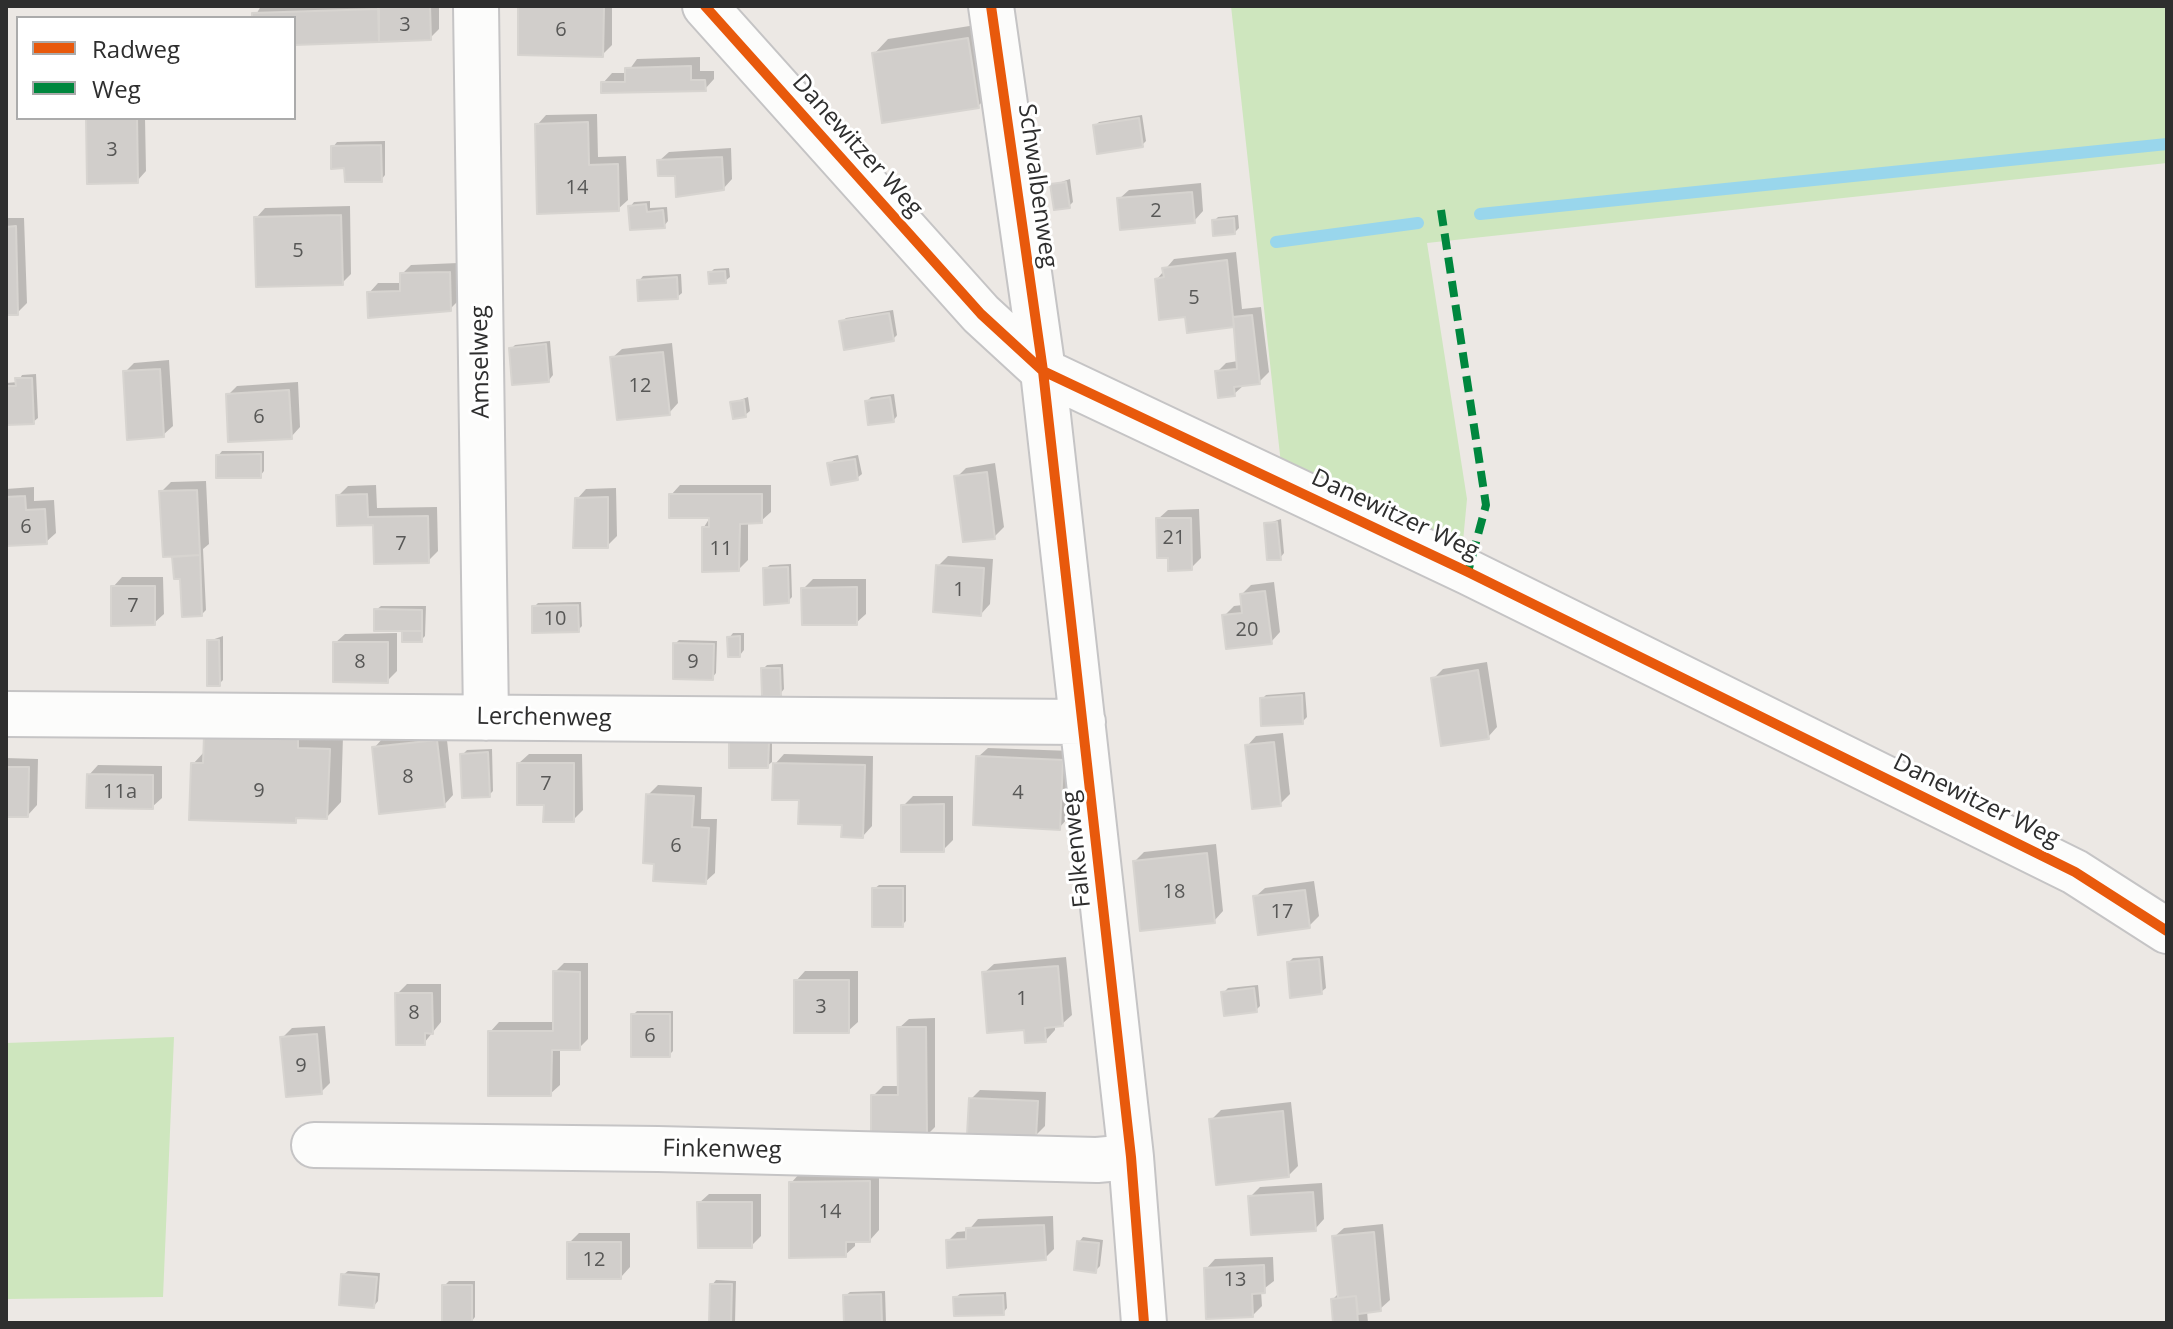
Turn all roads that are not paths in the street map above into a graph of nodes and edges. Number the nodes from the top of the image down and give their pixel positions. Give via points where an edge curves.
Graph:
1 (476, 6) edge
2 (705, 6) edge
3 (991, 6) edge
4 (1043, 371) junction
5 (6, 714) edge
6 (486, 718) junction
7 (1083, 722) junction
8 (2167, 931) edge
9 (314, 1145) dead end
10 (1131, 1157) junction
11 (1144, 1323) edge

1 - 6 street, Amselweg
2 - 4 street, Danewitzer Weg via 981,314
3 - 4 street, Schwalbenweg
4 - 7 street, Falkenweg
4 - 8 street, Danewitzer Weg via 1468,572 2075,872
5 - 6 street, Lerchenweg
6 - 7 street, Lerchenweg
7 - 10 street, Falkenweg
9 - 10 street, Finkenweg
10 - 11 street, Falkenweg

